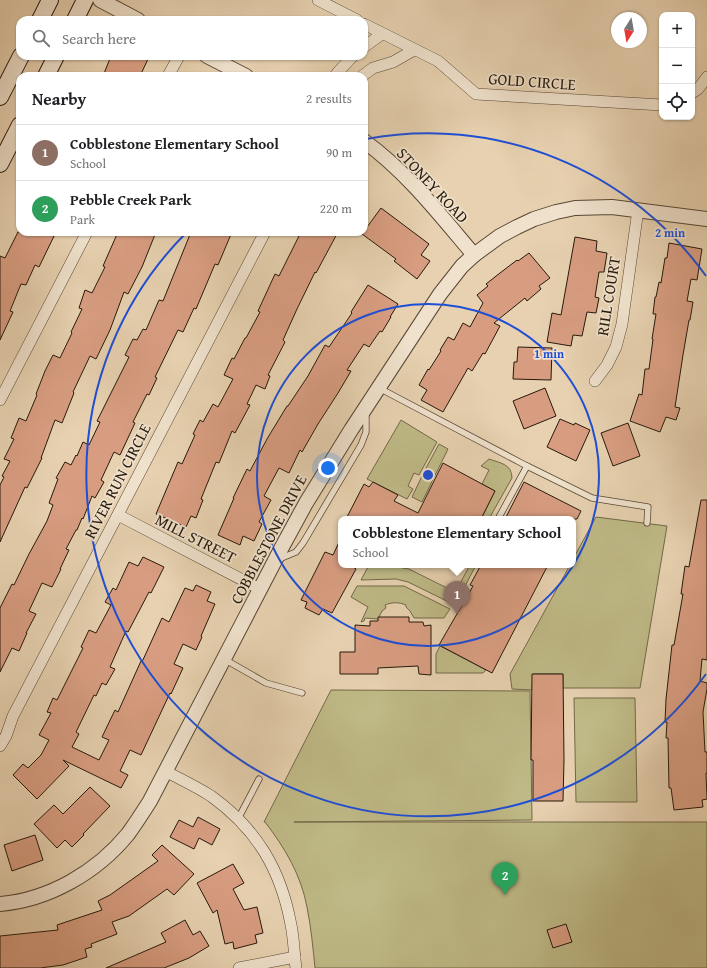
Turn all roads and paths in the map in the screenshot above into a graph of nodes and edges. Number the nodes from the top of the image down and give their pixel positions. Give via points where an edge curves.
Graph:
1 (50, 0) edge
2 (85, 0) edge
3 (100, 0) edge
4 (318, 0) edge
5 (42, 16) edge
6 (77, 16) edge
7 (130, 16) edge
8 (349, 16) edge
9 (368, 26) edge
10 (382, 34) junction
11 (368, 44) edge
12 (414, 50) junction
13 (19, 60) edge
14 (54, 60) edge
15 (177, 60) edge
16 (215, 60) edge
17 (349, 60) edge
18 (48, 72) edge
19 (170, 72) edge
20 (238, 72) edge
21 (338, 72) edge
22 (368, 72) edge
23 (707, 78) edge
24 (695, 91) edge
25 (0, 97) edge
26 (659, 105) edge
27 (16, 133) edge
28 (368, 144) edge
29 (0, 164) edge
30 (638, 210) junction
31 (707, 219) edge
32 (85, 236) edge
33 (263, 236) edge
34 (474, 255) junction
35 (595, 381) dead end
36 (378, 388) junction
37 (0, 400) edge
38 (527, 466) junction
39 (118, 515) junction
40 (500, 516) edge
41 (647, 523) dead end
42 (260, 589) junction
43 (223, 659) junction
44 (302, 693) dead end
45 (0, 746) edge
46 (165, 771) junction
47 (259, 779) dead end
48 (238, 819) junction
49 (0, 904) edge
50 (295, 963) edge
51 (239, 968) edge

1 - 5 main road
2 - 6 main road
3 - 7 street
4 - 8 street
9 - 10 street, GOLD CIRCLE
10 - 11 street
10 - 12 street, GOLD CIRCLE
12 - 22 street
12 - 26 street, GOLD CIRCLE via 438,62 476,94
13 - 25 main road
14 - 18 main road
15 - 19 street
16 - 20 street
17 - 21 street
23 - 24 street
27 - 29 main road
28 - 34 street, STONEY ROAD via 406,177
30 - 31 street, COBBLESTONE DRIVE
30 - 34 street, COBBLESTONE DRIVE via 594,207 556,212 517,227
30 - 35 street, RILL COURT via 622,324 616,347
32 - 37 street
33 - 39 street, RIVER RUN CIRCLE
34 - 36 street, COBBLESTONE DRIVE via 440,294
36 - 38 lane
36 - 42 street, COBBLESTONE DRIVE via 309,497
38 - 40 lane
38 - 41 lane via 592,498 648,507
39 - 42 street, MILL STREET
39 - 45 street, RIVER RUN CIRCLE via 13,716
42 - 43 street, COBBLESTONE DRIVE
43 - 44 lane via 266,683
43 - 46 street, COBBLESTONE DRIVE
46 - 48 street via 210,796
46 - 49 street, COBBLESTONE DRIVE via 140,818 100,863 80,877 50,891 9,904
47 - 48 lane
48 - 50 street via 259,843 270,860 278,880 291,926
50 - 51 street

